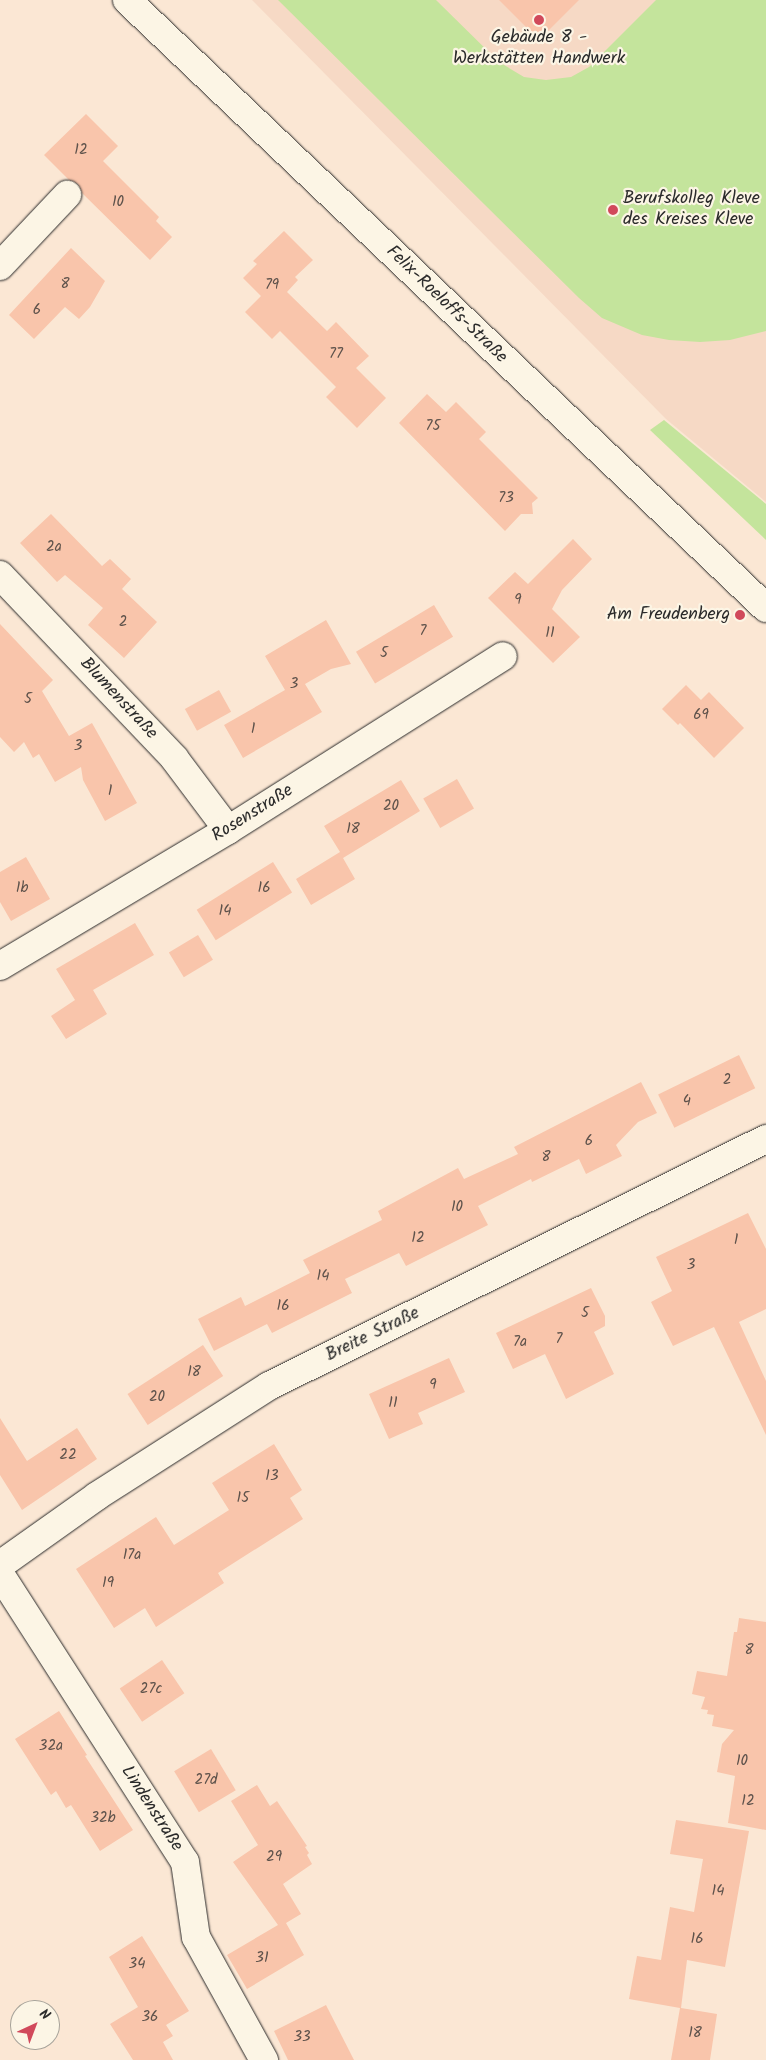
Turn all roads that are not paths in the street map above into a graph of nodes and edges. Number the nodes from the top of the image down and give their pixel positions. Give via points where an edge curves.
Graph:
1 (127, 0) edge
2 (67, 195) dead end
3 (0, 266) edge
4 (0, 575) edge
5 (766, 608) edge
6 (503, 656) dead end
7 (228, 830) junction
8 (0, 966) edge
9 (766, 1139) edge
10 (0, 1565) edge
11 (0, 1574) edge
12 (264, 2060) edge

1 - 5 street, Felix-Roeloffs-Straße
2 - 3 street
4 - 7 street, Blumenstraße via 174,758
6 - 7 street, Rosenstraße
7 - 8 street, Rosenstraße
9 - 10 street, Breite Straße via 269,1386 97,1496
11 - 12 street, Lindenstraße via 185,1862 196,1937

